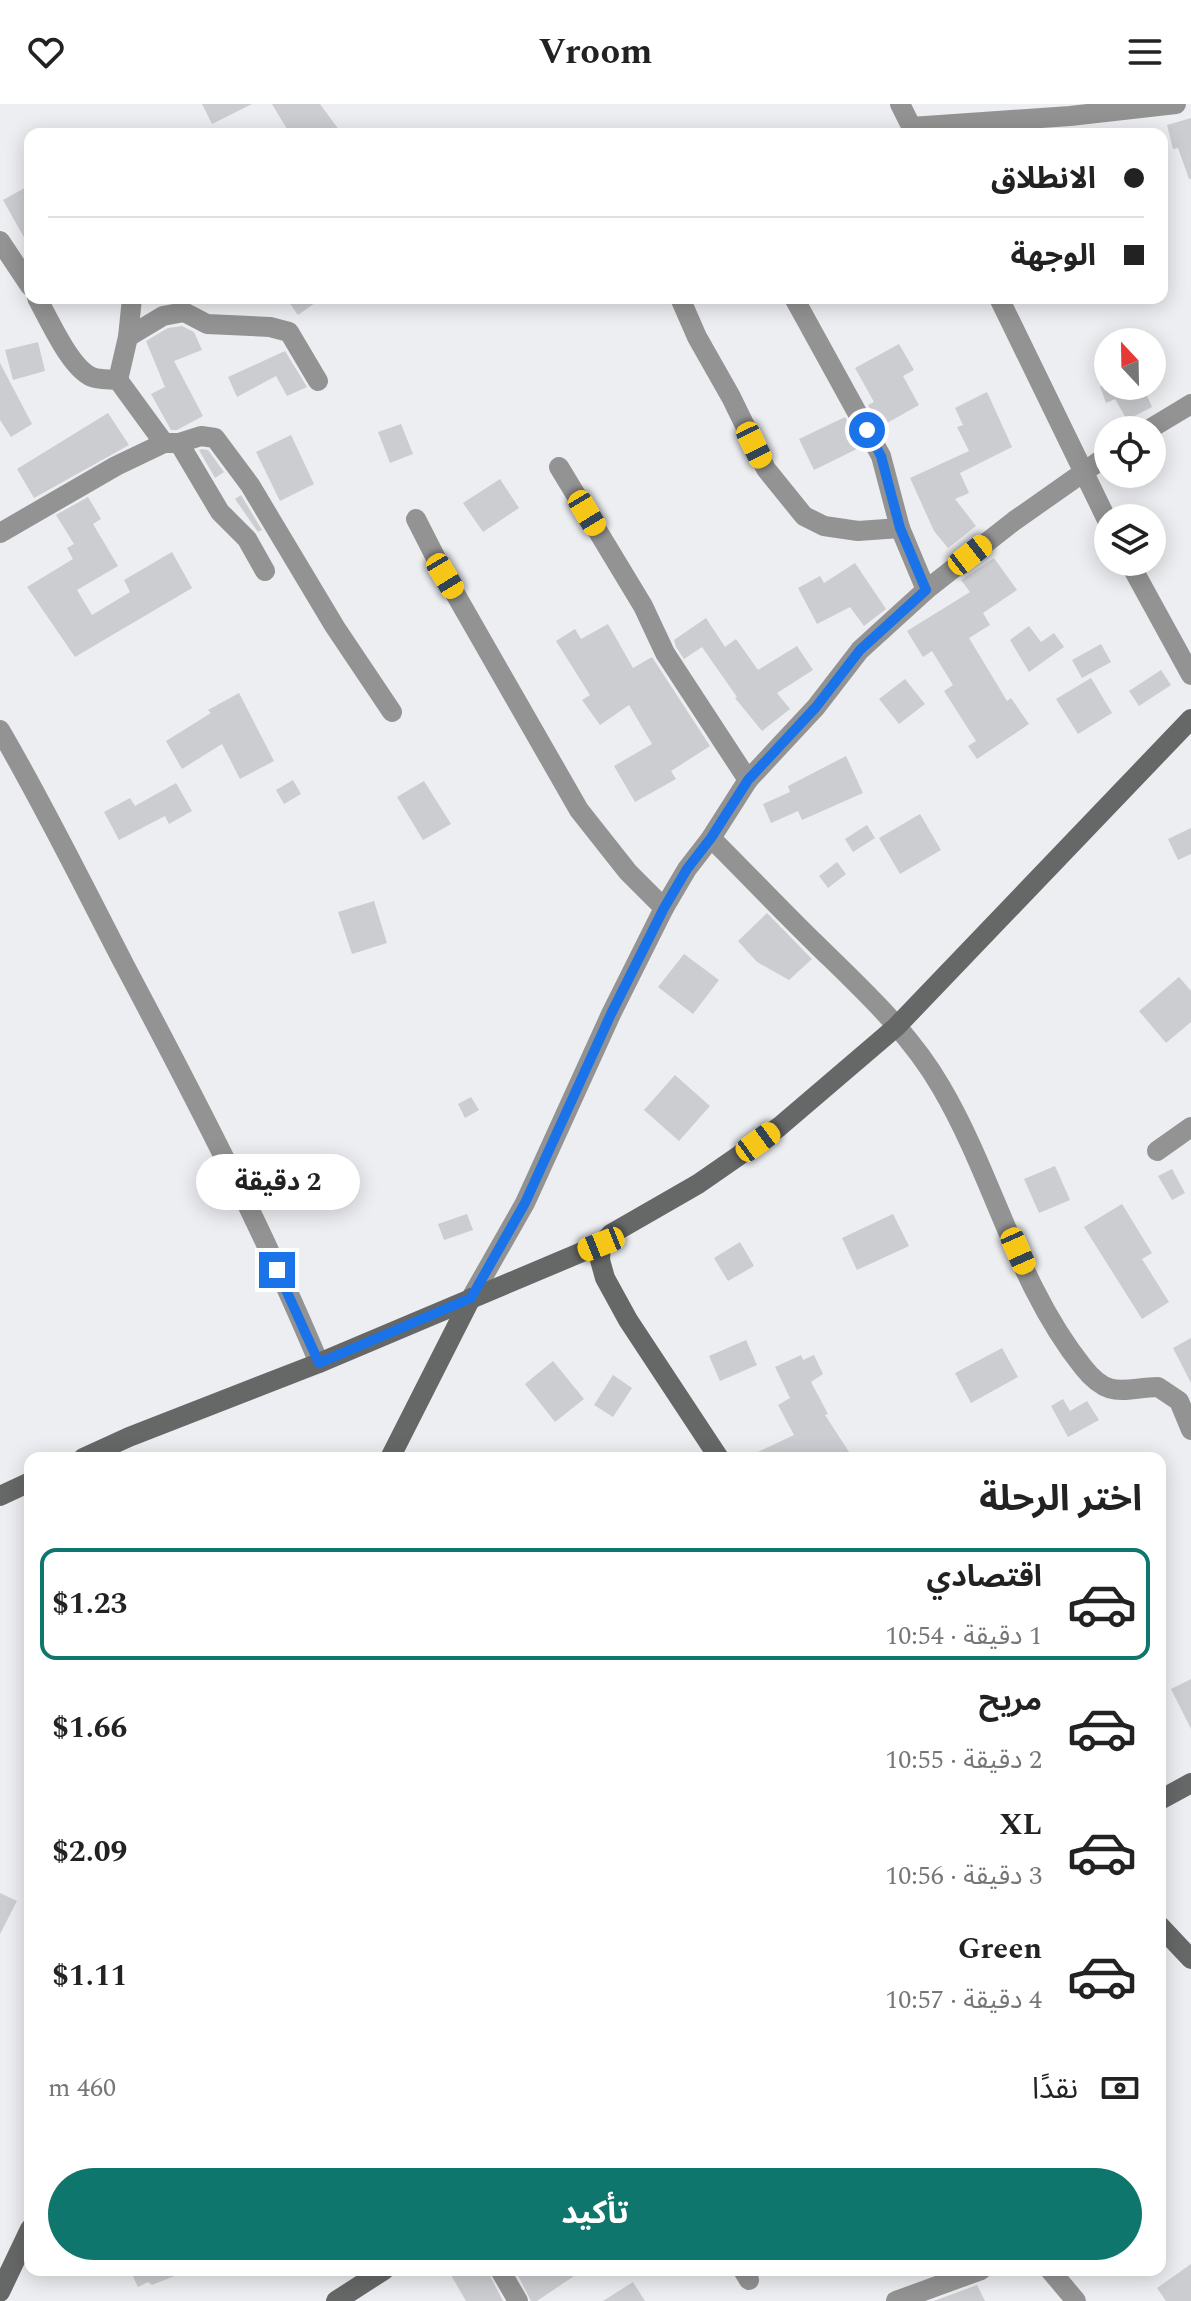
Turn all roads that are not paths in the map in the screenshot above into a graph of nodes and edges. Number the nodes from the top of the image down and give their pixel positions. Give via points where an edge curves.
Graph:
1 (900, 104) edge
2 (1176, 104) edge
3 (912, 128) edge
4 (935, 128) edge
5 (0, 241) edge
6 (24, 277) edge
7 (40, 304) edge
8 (131, 304) edge
9 (683, 304) edge
10 (797, 304) edge
11 (1002, 304) edge
12 (128, 337) junction
13 (118, 380) junction
14 (318, 381) dead end
15 (1191, 404) edge
16 (1166, 419) edge
17 (172, 443) junction
18 (1094, 464) edge
19 (559, 467) dead end
20 (1082, 471) junction
21 (1099, 504) edge
22 (416, 519) dead end
23 (900, 528) junction
24 (0, 533) edge
25 (265, 571) dead end
26 (1137, 576) edge
27 (926, 590) junction
28 (1191, 675) edge
29 (392, 712) dead end
30 (1191, 719) edge
31 (0, 730) edge
32 (748, 780) junction
33 (711, 838) junction
34 (664, 908) junction
35 (896, 1027) junction
36 (1191, 1127) edge
37 (1157, 1151) dead end
38 (601, 1244) junction
39 (471, 1298) junction
40 (319, 1363) junction
41 (1191, 1430) edge
42 (96, 1452) edge
43 (393, 1452) edge
44 (715, 1452) edge
45 (24, 1485) edge
46 (0, 1496) edge
47 (1191, 1783) edge
48 (1166, 1797) edge
49 (1166, 1932) edge
50 (1191, 1959) edge
51 (24, 2242) edge
52 (375, 2276) edge
53 (503, 2276) edge
54 (965, 2276) edge
55 (1055, 2276) edge
56 (0, 2292) edge
57 (336, 2301) edge
58 (518, 2301) edge
59 (896, 2301) edge
60 (1076, 2301) edge

1 - 3 street
2 - 4 street
5 - 6 street
7 - 13 street via 75,362 92,378
8 - 12 street
9 - 23 street via 766,469 804,516 824,526 858,531
10 - 23 street via 881,456
11 - 20 street
12 - 13 street
12 - 14 street via 163,316 184,312 207,324 270,327 289,332
13 - 17 street
15 - 16 street
17 - 24 street via 116,466
17 - 25 street via 220,512 247,539
17 - 29 street via 210,436 220,443
18 - 20 street
19 - 32 street via 643,606 665,653
20 - 21 street
20 - 27 street
22 - 34 street via 579,810
23 - 27 street
26 - 28 street
27 - 32 street via 860,650
30 - 35 street
31 - 40 street via 180,1068
32 - 33 street
33 - 34 street
33 - 35 street
34 - 39 street via 525,1203
35 - 38 street via 779,1127
35 - 41 street via 941,1086 1041,1303 1083,1367 1113,1392 1158,1387 1179,1401
36 - 37 street
38 - 39 street
38 - 44 street via 605,1278
39 - 40 street
39 - 43 street
40 - 42 street
45 - 46 street
47 - 48 street
49 - 50 street
51 - 56 street
52 - 57 street
53 - 58 street
54 - 59 street
55 - 60 street

